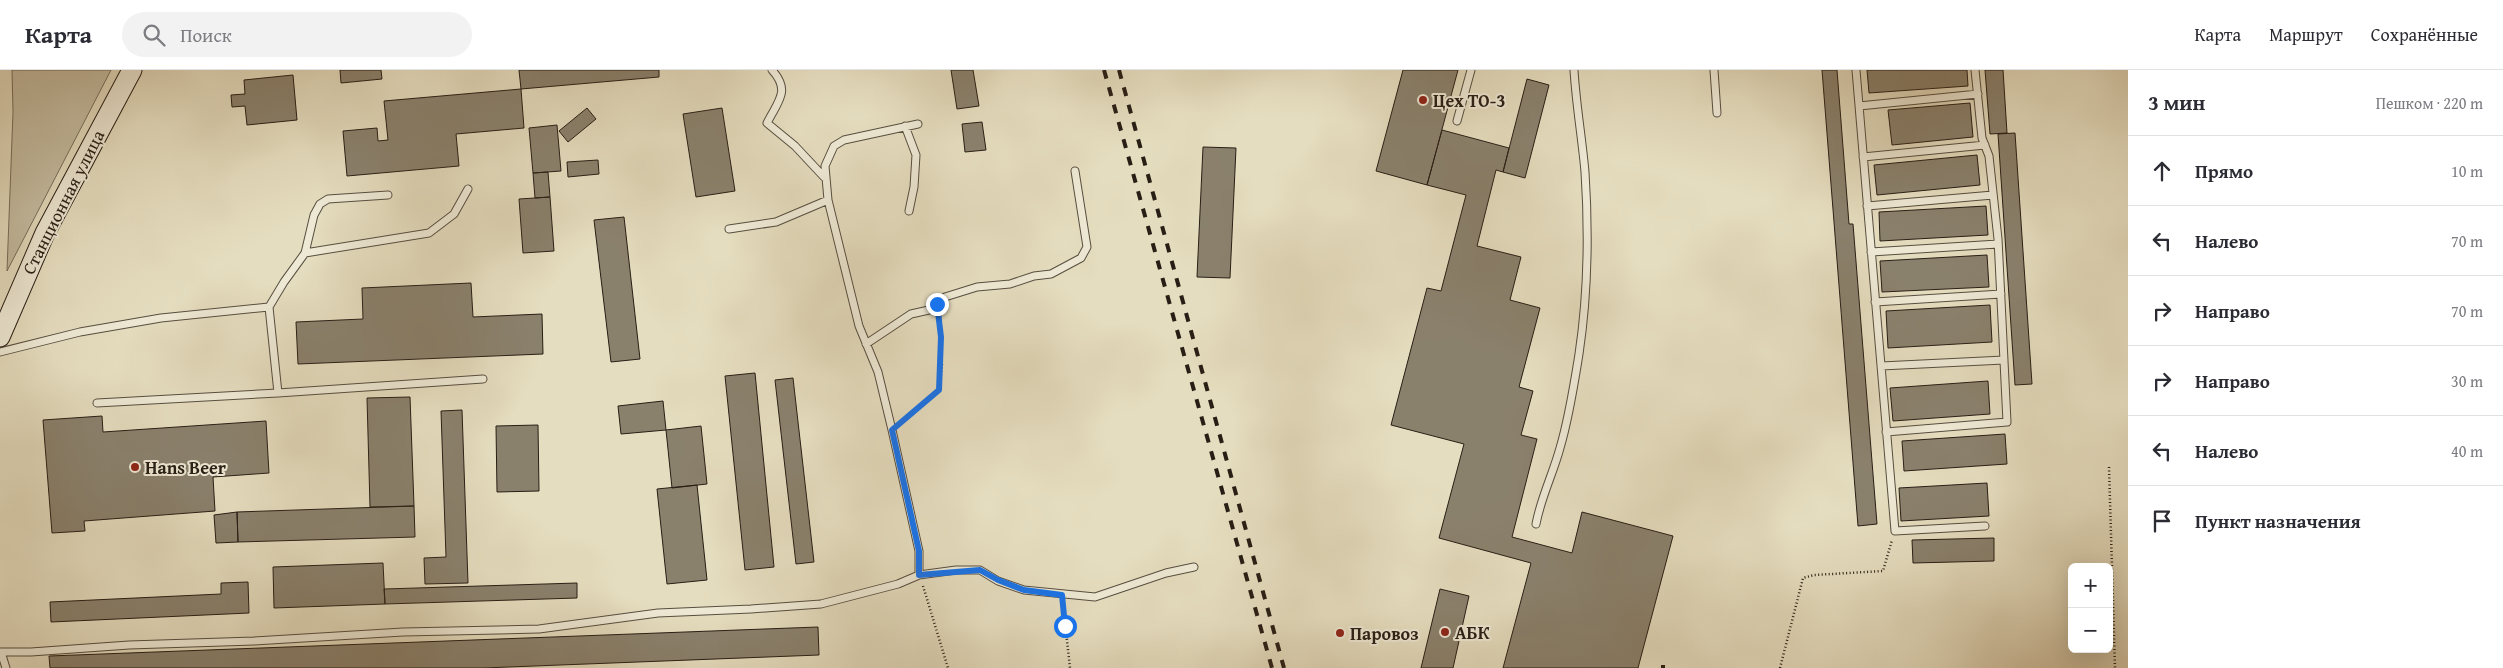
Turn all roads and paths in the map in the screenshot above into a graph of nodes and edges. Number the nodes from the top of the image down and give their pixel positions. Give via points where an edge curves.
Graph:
1 (132, 70) edge
2 (772, 70) edge
3 (1471, 70) edge
4 (1574, 70) edge
5 (1714, 70) edge
6 (1856, 70) edge
7 (1975, 70) edge
8 (1978, 94) junction
9 (1859, 106) junction
10 (1717, 113) dead end
11 (1457, 121) dead end
12 (918, 124) dead end
13 (905, 126) junction
14 (1985, 144) junction
15 (1863, 157) junction
16 (1075, 171) dead end
17 (824, 177) junction
18 (468, 189) dead end
19 (388, 195) dead end
20 (1993, 195) junction
21 (828, 200) junction
22 (1867, 206) junction
23 (909, 212) dead end
24 (728, 229) dead end
25 (1998, 244) junction
26 (1871, 252) junction
27 (305, 253) junction
28 (2001, 294) junction
29 (1875, 302) junction
30 (937, 304) junction
31 (270, 307) junction
32 (0, 337) edge
33 (866, 344) junction
34 (0, 352) edge
35 (2004, 360) junction
36 (1881, 366) junction
37 (483, 379) dead end
38 (278, 393) junction
39 (97, 403) dead end
40 (892, 430) junction
41 (1886, 432) junction
42 (2109, 467) dead end
43 (1536, 524) dead end
44 (1985, 526) dead end
45 (1894, 531) junction
46 (1194, 568) dead end
47 (919, 575) junction
48 (1062, 595) junction
49 (1, 652) edge
50 (6, 668) edge
51 (948, 668) edge
52 (1070, 668) edge
53 (1780, 668) edge
54 (2115, 668) edge

1 - 32 main road, Станционная улица via 45,234
2 - 17 lane via 782,80 782,94 767,123 795,146
3 - 11 lane
4 - 43 lane via 1585,170 1587,274 1579,354 1560,448
5 - 10 lane
6 - 9 lane
7 - 8 lane
8 - 9 lane
8 - 14 lane
9 - 15 lane
12 - 13 lane
13 - 17 lane via 844,140 834,146
13 - 23 lane via 916,156
14 - 15 lane
14 - 20 lane
15 - 22 lane
16 - 30 lane via 1087,247 1081,258 1051,274 958,292
17 - 21 lane
18 - 27 lane via 454,214 428,233
19 - 27 lane via 328,199 320,204 314,214
20 - 22 lane
20 - 25 lane
21 - 24 lane via 776,222
21 - 33 lane
22 - 26 lane
25 - 26 lane
25 - 28 lane
26 - 29 lane
27 - 31 lane
28 - 29 lane
28 - 35 lane
29 - 36 lane
30 - 33 lane via 929,310 911,314
30 - 40 path via 941,337 939,390
31 - 34 lane via 161,318 80,332
31 - 38 lane
33 - 40 lane via 878,372
35 - 36 lane
35 - 41 lane via 2006,422
36 - 41 lane
37 - 38 lane
38 - 39 lane
40 - 47 lane via 917,542
41 - 45 lane
42 - 54 path
44 - 45 lane
45 - 53 path via 1883,571 1803,578
46 - 48 lane via 1166,573 1095,597
47 - 48 lane via 980,570 1024,590
47 - 49 lane via 898,584 821,604 658,613 540,629 403,632
47 - 51 path
48 - 52 path
49 - 50 lane

